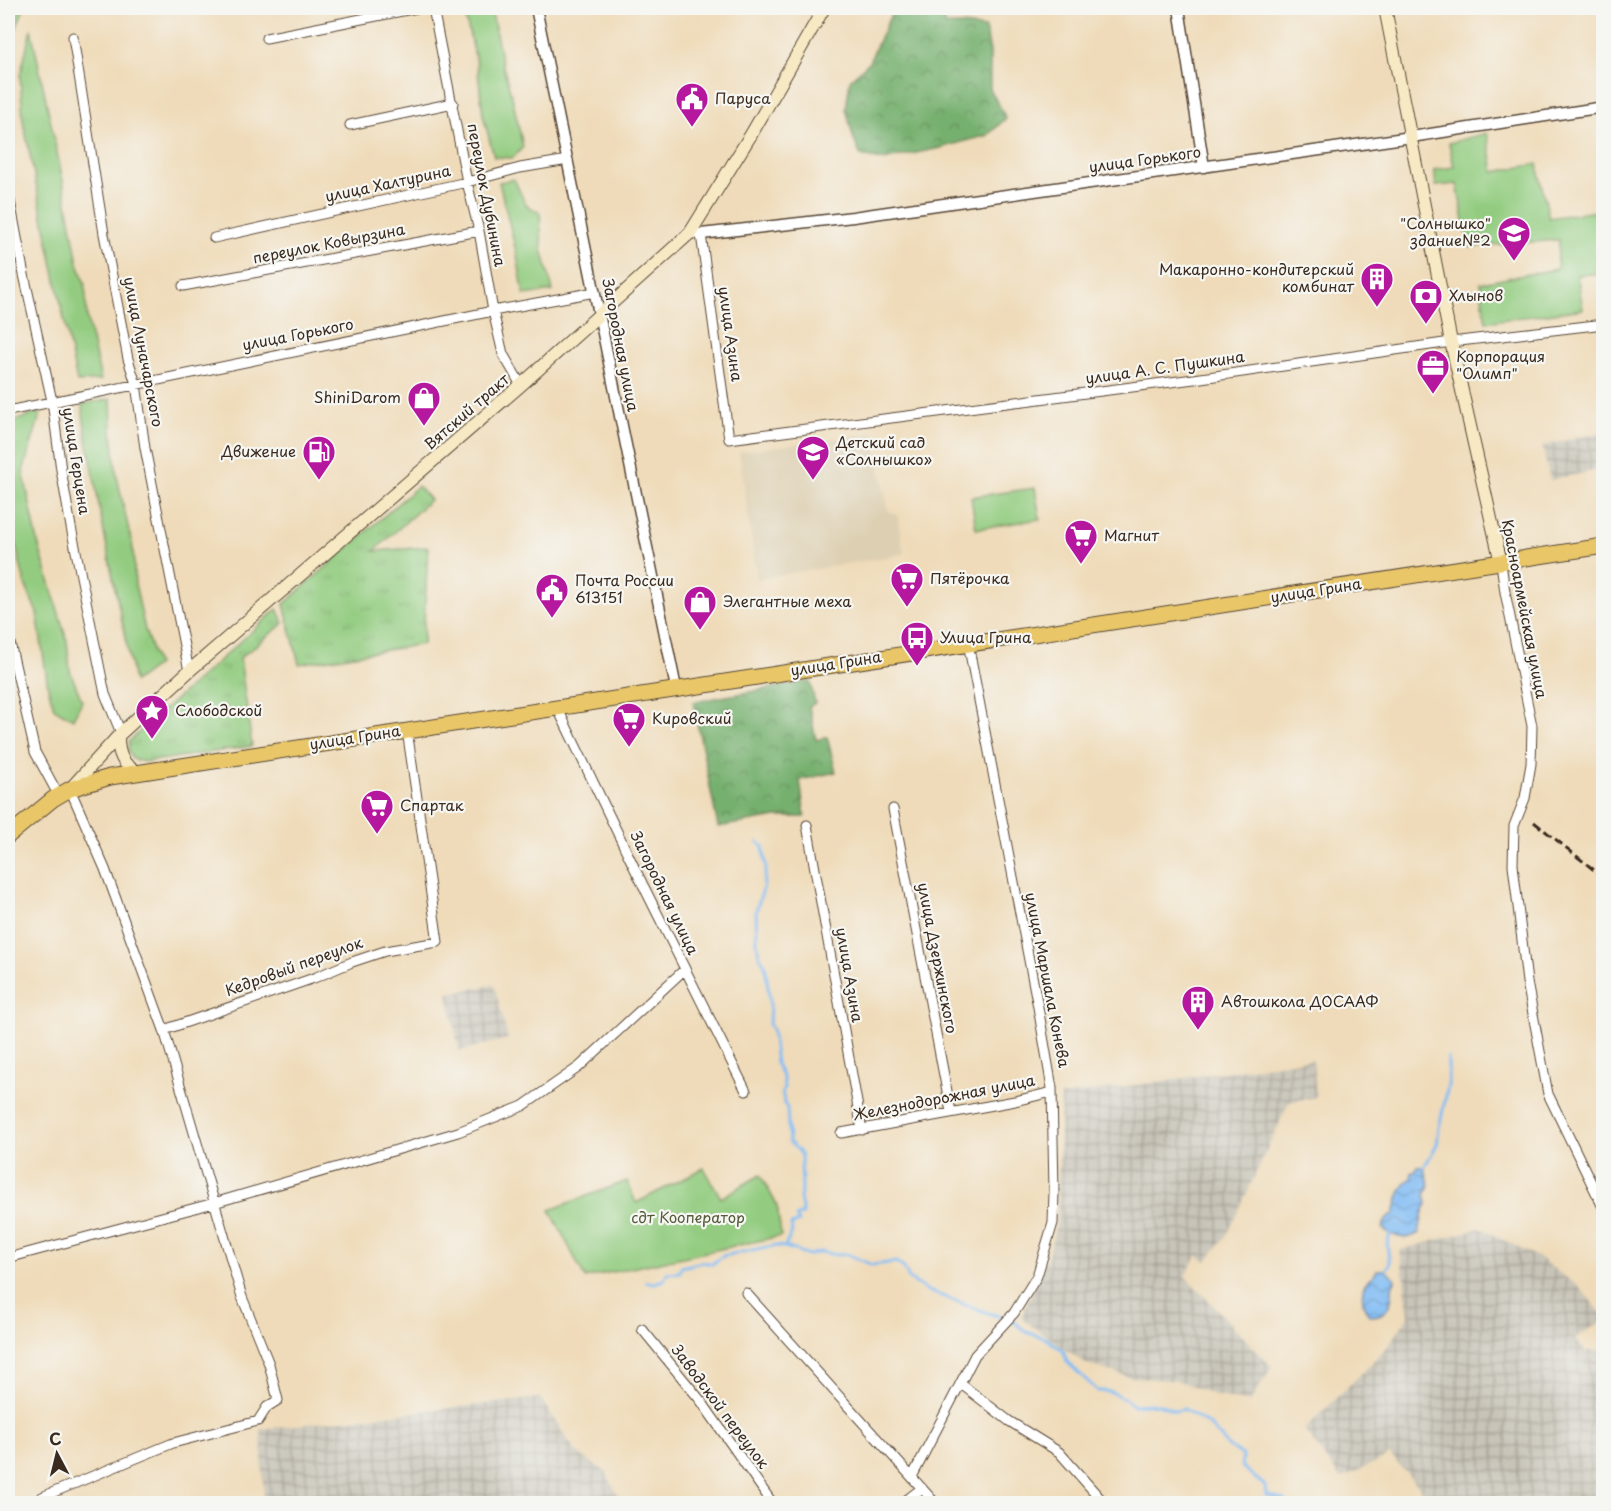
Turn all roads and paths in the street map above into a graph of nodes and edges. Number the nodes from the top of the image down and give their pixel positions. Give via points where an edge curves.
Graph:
1 (417, 8) edge
2 (433, 8) edge
3 (536, 8) edge
4 (824, 8) edge
5 (1179, 8) edge
6 (1385, 8) edge
7 (73, 37) dead end
8 (266, 38) dead end
9 (453, 103) junction
10 (1604, 107) edge
11 (350, 125) dead end
12 (1411, 137) junction
13 (568, 160) junction
14 (1204, 166) junction
15 (467, 182) junction
16 (8, 190) edge
17 (479, 231) junction
18 (696, 234) junction
19 (214, 238) dead end
20 (183, 286) dead end
21 (595, 292) junction
22 (493, 311) junction
23 (599, 316) junction
24 (1604, 324) edge
25 (1451, 342) junction
26 (136, 384) junction
27 (521, 386) junction
28 (52, 401) junction
29 (8, 411) edge
30 (729, 439) joint
31 (1604, 546) edge
32 (1501, 562) junction
33 (8, 634) edge
34 (968, 643) junction
35 (189, 670) junction
36 (676, 688) junction
37 (557, 707) junction
38 (407, 730) junction
39 (120, 735) junction
40 (138, 772) junction
41 (64, 793) junction
42 (893, 809) dead end
43 (807, 825) dead end
44 (8, 836) edge
45 (685, 969) junction
46 (164, 1030) junction
47 (746, 1091) dead end
48 (1052, 1092) junction
49 (951, 1112) junction
50 (862, 1130) junction
51 (841, 1134) dead end
52 (214, 1203) junction
53 (1604, 1209) edge
54 (8, 1258) edge
55 (746, 1293) dead end
56 (642, 1329) dead end
57 (961, 1384) junction
58 (912, 1477) junction
59 (922, 1488) junction
60 (33, 1503) edge
61 (773, 1503) edge
62 (902, 1503) edge
63 (936, 1503) edge
64 (1105, 1503) edge

1 - 8 street
2 - 9 street, переулок Дубинина
3 - 13 street, Загородная улица
4 - 18 main road, Вятский тракт
5 - 14 street
6 - 12 main road, Красноармейская улица
7 - 26 street, улица Луначарского via 104,234
9 - 11 street
9 - 15 street, переулок Дубинина
10 - 12 street, улица Горького
12 - 14 street, улица Горького
12 - 25 main road, Красноармейская улица
13 - 15 street, улица Халтурина
13 - 21 street, Загородная улица
14 - 18 street, улица Горького via 853,217
15 - 17 street, переулок Дубинина
15 - 19 street, улица Халтурина
16 - 28 street, улица Герцена
17 - 20 street, переулок Ковырзина
17 - 22 street, переулок Дубинина
18 - 23 main road, Вятский тракт
18 - 30 street, улица Азина
21 - 22 street, улица Горького
21 - 23 street, Загородная улица
22 - 26 street, улица Горького
22 - 27 street, переулок Дубинина via 503,354
23 - 27 main road, Вятский тракт
23 - 36 street, Загородная улица
24 - 25 street, улица А. С. Пушкина
25 - 30 street, улица А. С. Пушкина via 1194,380
25 - 32 main road, Красноармейская улица
26 - 28 street, улица Горького
26 - 35 street, улица Луначарского
27 - 35 main road, Вятский тракт
28 - 29 street, улица Горького
28 - 39 street, улица Герцена via 71,527 105,694
31 - 32 highway, улица Грина
32 - 34 highway, улица Грина
32 - 53 street, Красноармейская улица via 1532,726 1531,764 1525,798 1514,826 1513,855 1527,982 1548,1094
33 - 41 street via 35,752
34 - 36 highway, улица Грина
34 - 48 street, улица Маршала Конева
35 - 39 main road, Вятский тракт
36 - 37 highway, улица Грина
37 - 38 highway, улица Грина
37 - 45 street, Загородная улица
38 - 40 highway, улица Грина
38 - 46 street, Кедровый переулок via 438,942 384,951
39 - 40 main road via 122,759
39 - 41 main road, Вятский тракт
40 - 41 highway, улица Грина via 90,782
41 - 44 highway
41 - 46 street via 105,869
42 - 49 street, улица Дзержинского
43 - 50 street, улица Азина
45 - 47 street, Загородная улица
45 - 52 street via 579,1067 524,1106 458,1131
46 - 52 street
48 - 49 street, Железнодорожная улица
48 - 57 street, улица Маршала Конева via 1053,1224 1037,1276 1009,1319 975,1355
49 - 50 street, Железнодорожная улица
50 - 51 street, Железнодорожная улица
52 - 54 street
52 - 60 street via 278,1400 267,1407 258,1421 173,1443
55 - 58 street
56 - 61 street, Заводской переулок via 701,1401
57 - 58 street, улица Маршала Конева
57 - 64 street via 1009,1421 1059,1452
58 - 59 street
59 - 62 street
59 - 63 street

